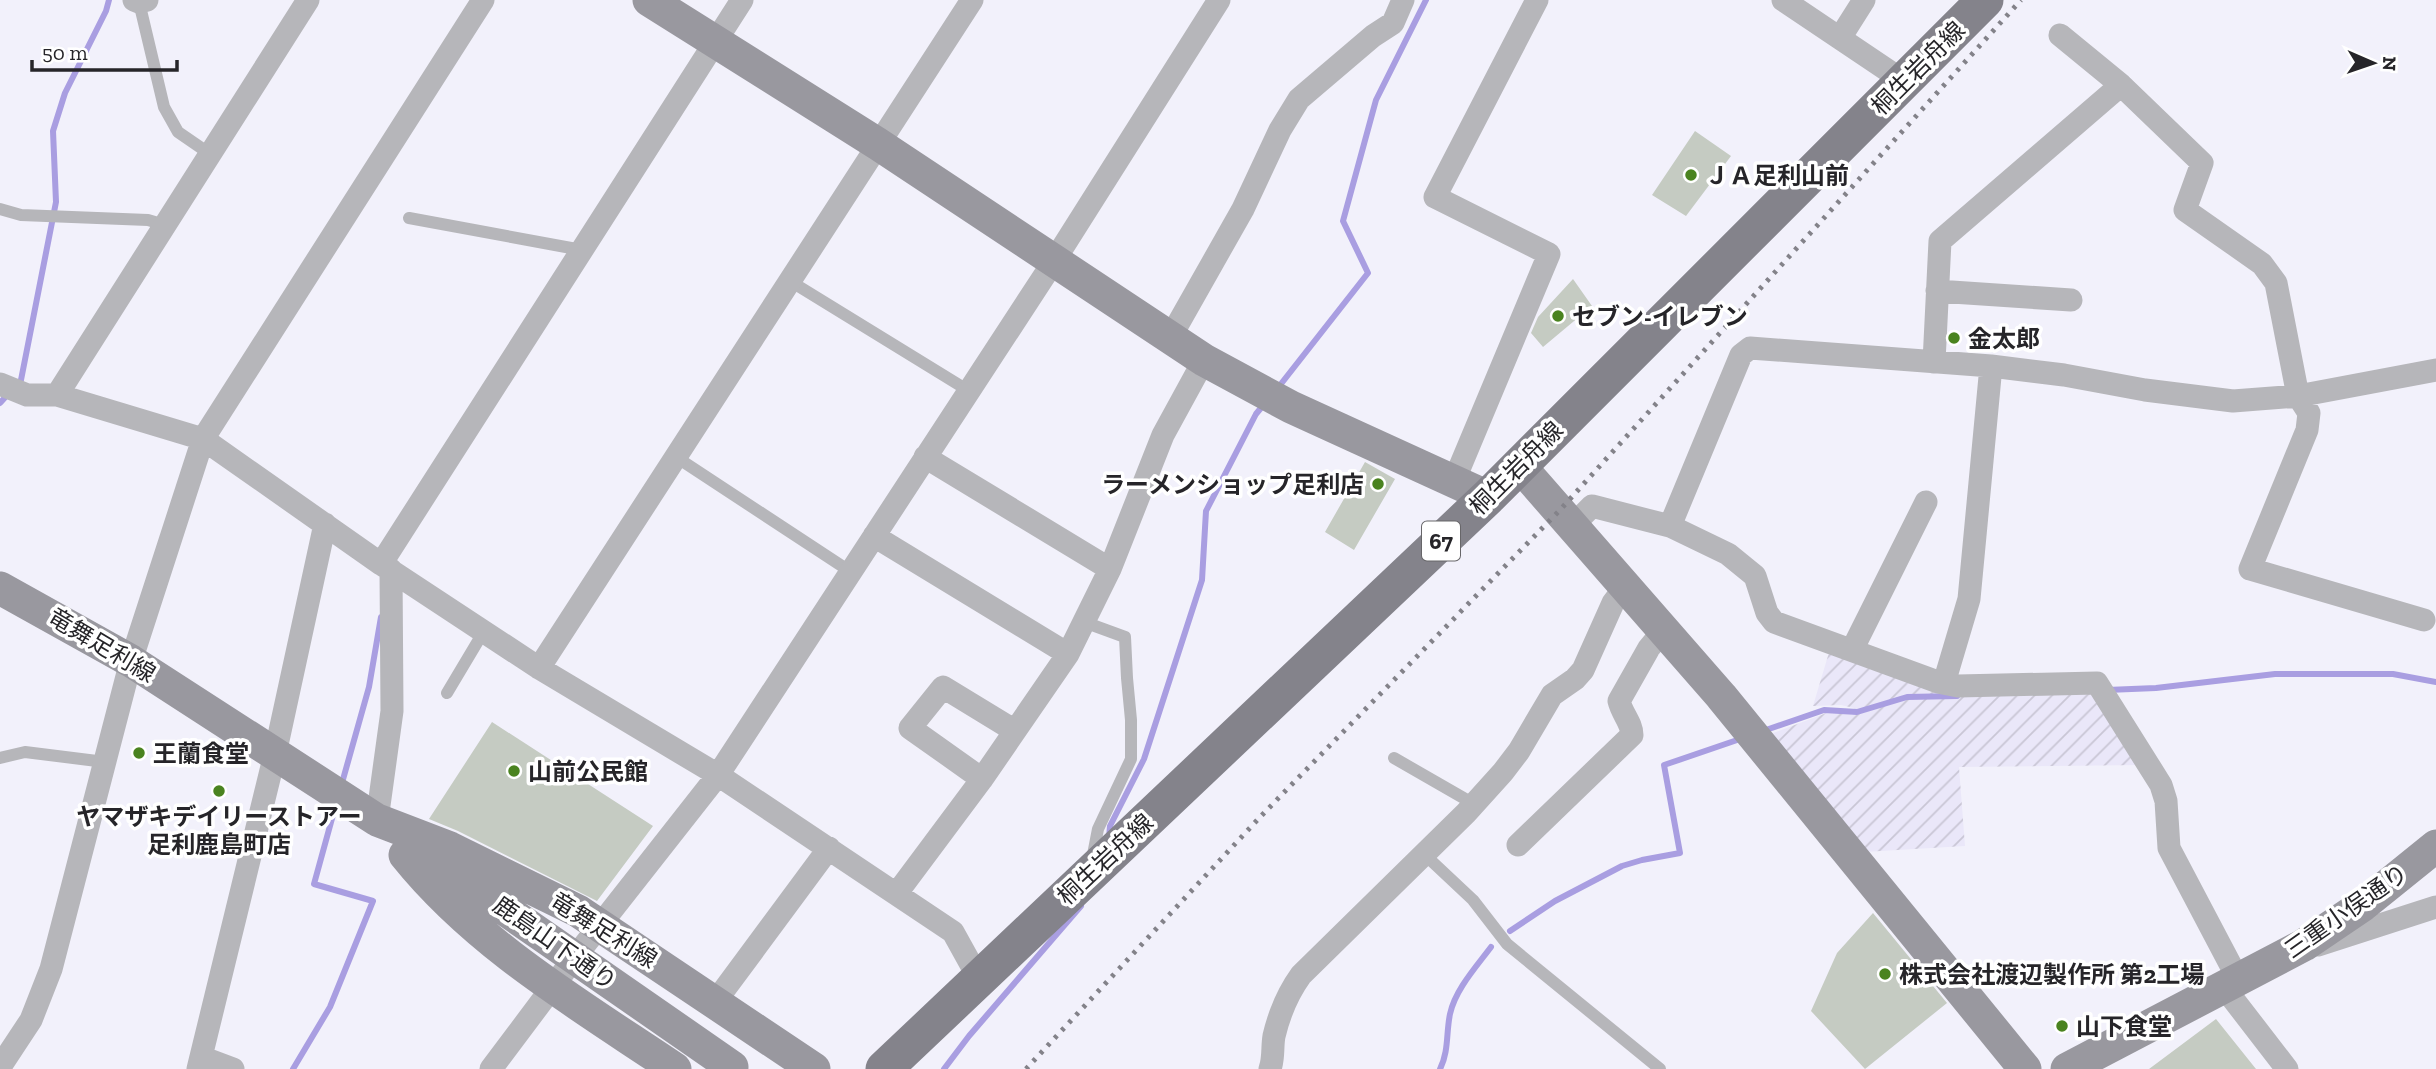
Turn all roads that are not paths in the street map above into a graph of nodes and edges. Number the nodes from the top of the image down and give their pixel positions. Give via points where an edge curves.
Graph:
1 (308, 0) edge
2 (483, 0) edge
3 (649, 0) edge
4 (742, 0) edge
5 (972, 0) edge
6 (1219, 0) edge
7 (1403, 0) edge
8 (1537, 0) edge
9 (1783, 0) edge
10 (1864, 0) edge
11 (1985, 0) edge
12 (140, 1) edge
13 (2060, 35) dead end
14 (1840, 37) junction
15 (715, 41) junction
16 (1905, 82) junction
17 (2122, 85) junction
18 (878, 144) junction
19 (210, 154) junction
20 (0, 209) edge
21 (409, 218) dead end
22 (165, 225) junction
23 (582, 250) junction
24 (1054, 261) junction
25 (790, 281) junction
26 (1937, 291) junction
27 (2071, 300) dead end
28 (1170, 338) junction
29 (1204, 360) junction
30 (1934, 362) junction
31 (1991, 366) junction
32 (2436, 370) edge
33 (0, 384) edge
34 (969, 391) junction
35 (57, 395) junction
36 (2298, 396) junction
37 (203, 439) junction
38 (676, 457) junction
39 (925, 457) junction
40 (1520, 465) junction
41 (1454, 481) junction
42 (1488, 497) junction
43 (1926, 502) dead end
44 (325, 524) junction
45 (1573, 526) junction
46 (1670, 526) junction
47 (874, 536) junction
48 (386, 567) junction
49 (1110, 569) junction
50 (851, 572) junction
51 (1625, 587) junction
52 (0, 588) edge
53 (2424, 620) dead end
54 (1084, 622) junction
55 (484, 631) junction
56 (1663, 631) junction
57 (1852, 650) junction
58 (1068, 654) junction
59 (131, 660) junction
60 (539, 668) junction
61 (1944, 683) junction
62 (447, 692) dead end
63 (1015, 731) junction
64 (275, 754) junction
65 (0, 758) edge
66 (1394, 758) dead end
67 (105, 762) junction
68 (718, 775) junction
69 (982, 779) junction
70 (1474, 804) junction
71 (377, 820) junction
72 (1518, 845) dead end
73 (2436, 846) edge
74 (829, 848) junction
75 (1424, 854) junction
76 (1090, 873) junction
77 (897, 893) junction
78 (2436, 907) edge
79 (601, 925) junction
80 (2304, 945) junction
81 (575, 957) junction
82 (979, 979) junction
83 (2231, 983) junction
84 (554, 987) junction
85 (715, 1002) junction
86 (200, 1063) edge
87 (665, 1066) edge
88 (0, 1067) edge
89 (732, 1067) dead end
90 (233, 1069) edge
91 (491, 1069) edge
92 (814, 1069) edge
93 (884, 1069) edge
94 (1270, 1069) edge
95 (1660, 1069) edge
96 (2025, 1069) edge
97 (2067, 1069) edge
98 (2287, 1069) edge

1 - 19 street
2 - 37 street
3 - 15 street
4 - 15 street
5 - 18 street
6 - 24 street
7 - 28 street via 1393,23 1299,99
8 - 41 street via 1435,197 1549,254
9 - 14 street
10 - 14 street
11 - 16 main road, 桐生岩舟線 / 67
12 - 19 lane via 164,107 178,132
13 - 17 street
14 - 16 street
15 - 18 street
15 - 23 street
16 - 40 main road, 桐生岩舟線 / 67
17 - 26 street via 1940,241
17 - 36 street via 2202,163 2185,210 2262,264 2276,283
18 - 24 street
18 - 25 street
19 - 22 street
20 - 22 lane via 21,215 149,220
21 - 23 lane
22 - 35 street
23 - 48 street
24 - 28 street
24 - 34 street
25 - 34 lane
25 - 38 street
26 - 27 street
26 - 30 street
28 - 29 street
29 - 41 street via 1291,407
29 - 49 street via 1163,435
30 - 31 street
30 - 46 street via 1750,348 1741,355
31 - 36 street via 2233,401
31 - 61 street via 1969,599
32 - 36 street
33 - 35 street via 27,395
34 - 39 street
35 - 37 street
36 - 53 street via 2309,414 2307,430 2249,569
37 - 44 street
37 - 59 street
38 - 50 lane
38 - 60 street
39 - 47 street
39 - 49 street
40 - 42 main road, 桐生岩舟線 / 67
40 - 45 street
41 - 42 street
42 - 76 main road, 桐生岩舟線 / 67
43 - 57 street
44 - 48 street
44 - 64 street
45 - 46 street via 1592,506
45 - 51 street
46 - 57 street via 1728,554 1755,576 1766,613 1774,622
47 - 50 street
47 - 58 street
48 - 55 street
48 - 71 street via 392,710
49 - 54 street
50 - 68 street
51 - 56 street
51 - 70 street via 1583,670 1552,695 1519,751
52 - 59 street, 竜舞足利線
54 - 58 street
54 - 76 lane via 1125,636 1131,720 1131,760 1098,829
55 - 60 street
55 - 62 lane
56 - 72 street via 1619,702 1632,735
56 - 96 street
57 - 61 street
58 - 63 street
59 - 64 street, 竜舞足利線
59 - 67 street
60 - 68 street
61 - 83 street via 2097,682 2161,785 2169,848
63 - 69 street
63 - 69 street via 943,687 909,728
64 - 71 street, 竜舞足利線
64 - 86 street
65 - 67 lane via 25,752
66 - 70 lane
67 - 88 street via 51,969 31,1020
68 - 74 street
68 - 79 street
69 - 77 street
70 - 75 street
71 - 79 street, 竜舞足利線 via 521,881
71 - 81 street, 鹿島山下通り
71 - 84 street, 竜舞足利線 via 423,877 503,951
73 - 80 street, 三重小俣通り
74 - 77 street
74 - 85 street
75 - 94 street via 1301,975 1282,1013
75 - 95 lane via 1472,900 1507,944
76 - 82 main road, 桐生岩舟線 / 67
77 - 82 street via 953,932
78 - 80 street via 2328,943
79 - 81 street
79 - 85 street, 竜舞足利線
80 - 83 street, 三重小俣通り
81 - 84 street
81 - 89 street, 鹿島山下通り
82 - 93 main road, 桐生岩舟線 / 67
83 - 97 street, 三重小俣通り
83 - 98 street
84 - 87 street, 竜舞足利線
84 - 91 street
85 - 92 street, 竜舞足利線
86 - 90 street

